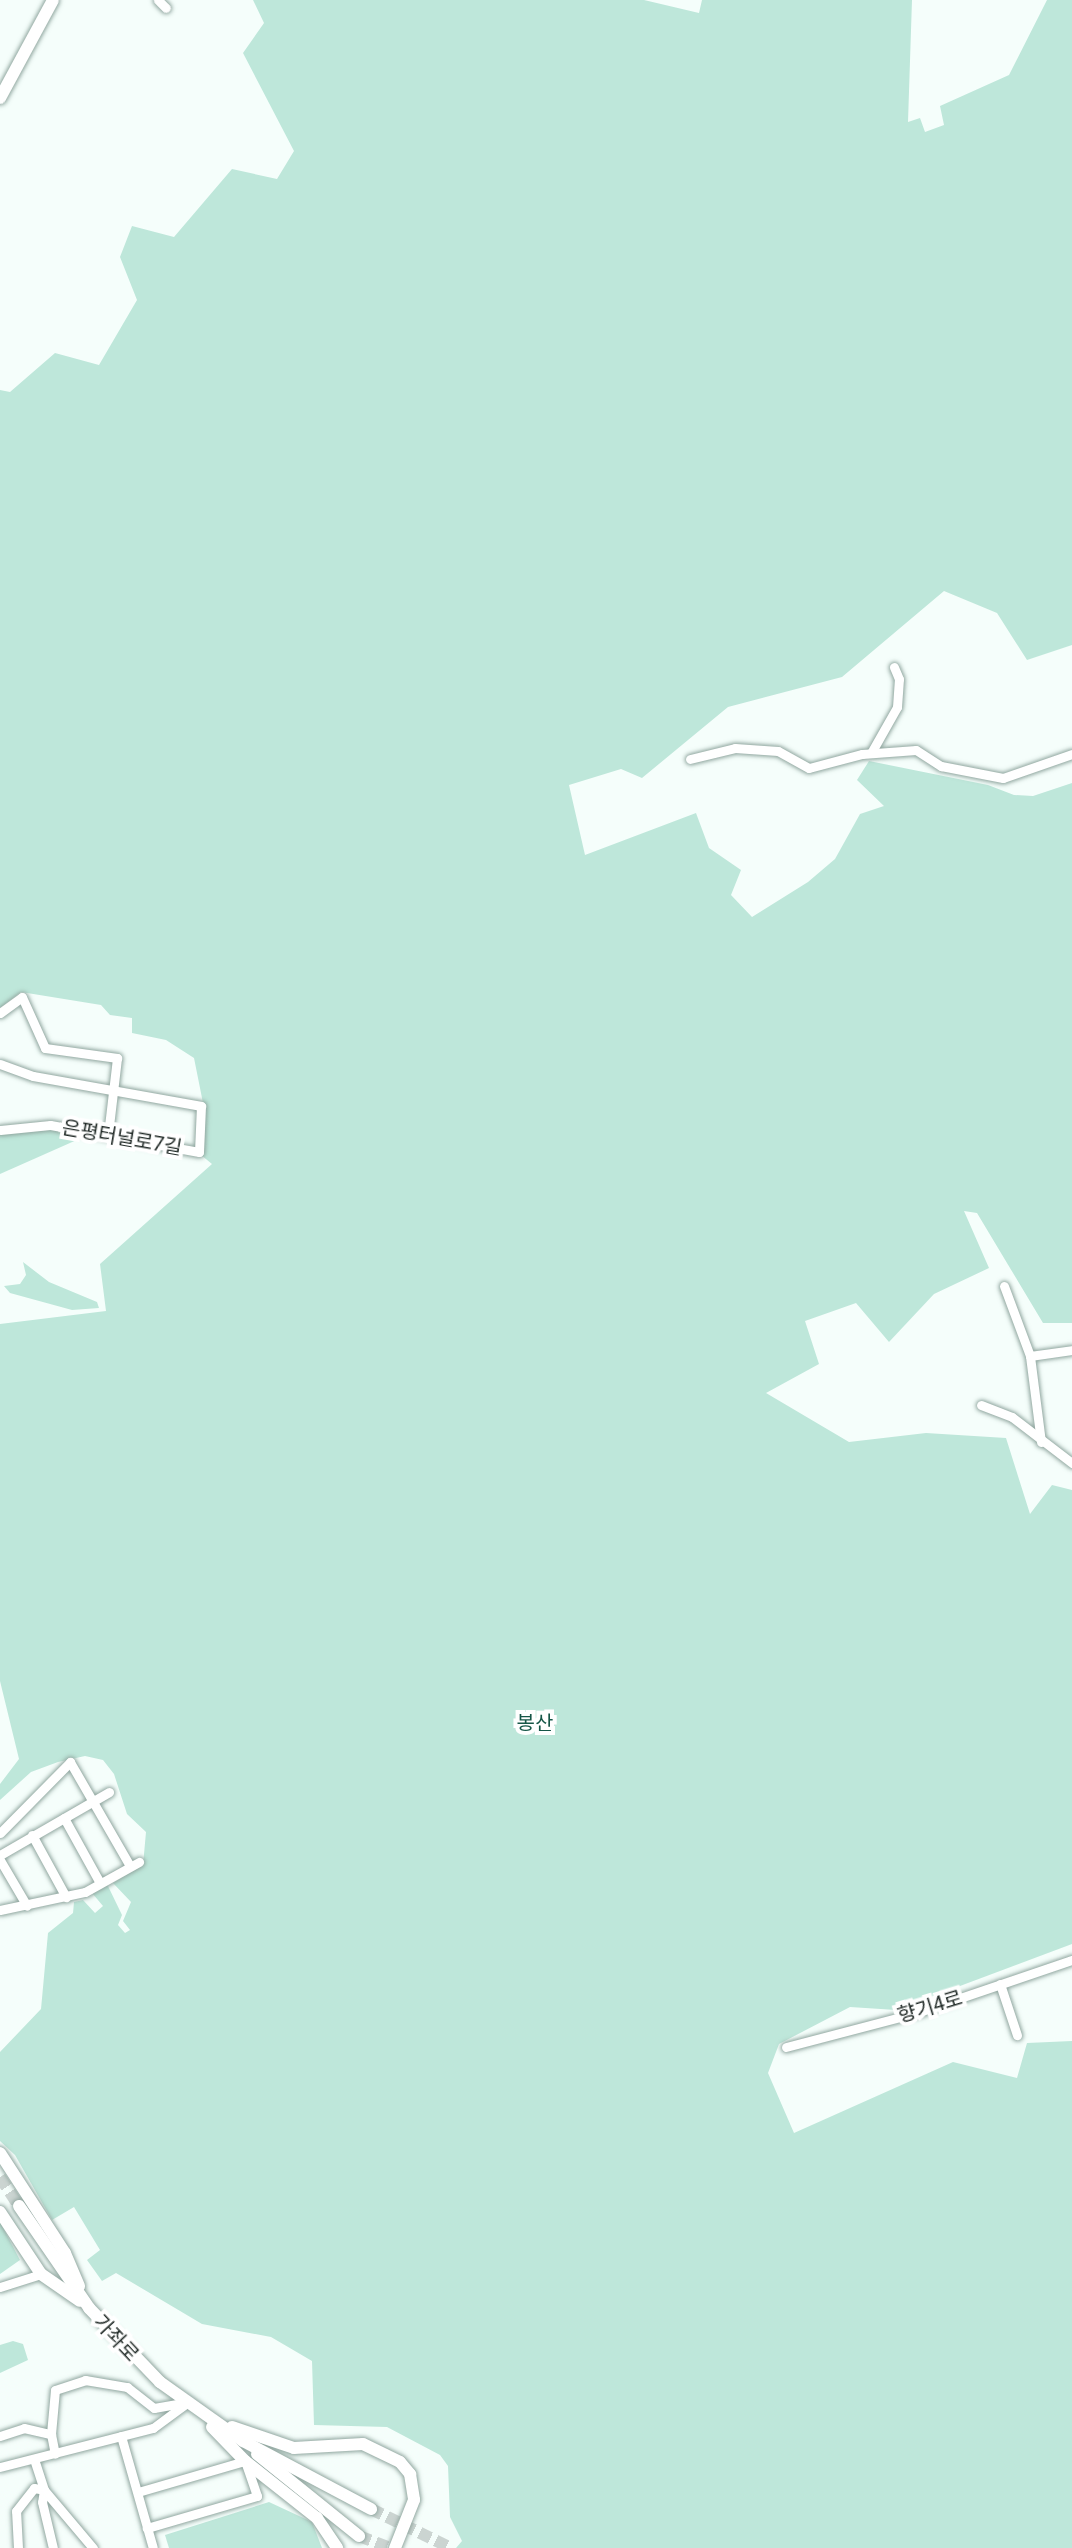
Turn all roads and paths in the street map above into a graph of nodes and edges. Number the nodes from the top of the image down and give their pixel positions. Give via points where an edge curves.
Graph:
1 (53, 0) edge
2 (0, 98) edge
3 (894, 667) dead end
4 (871, 753) junction
5 (1072, 754) edge
6 (690, 759) dead end
7 (0, 1013) edge
8 (0, 1064) edge
9 (114, 1089) junction
10 (0, 1130) edge
11 (108, 1135) junction
12 (1004, 1286) dead end
13 (1072, 1350) edge
14 (1030, 1356) junction
15 (981, 1405) dead end
16 (1041, 1442) junction
17 (1072, 1463) edge
18 (109, 1792) dead end
19 (93, 1800) junction
20 (64, 1818) junction
21 (0, 1833) edge
22 (32, 1835) junction
23 (0, 1857) edge
24 (100, 1883) junction
25 (66, 1897) junction
26 (27, 1906) junction
27 (0, 1910) edge
28 (1072, 1960) edge
29 (1000, 1984) junction
30 (1017, 2035) dead end
31 (786, 2047) dead end
32 (0, 2153) edge
33 (19, 2206) tunnel mouth
34 (0, 2212) edge
35 (41, 2274) junction
36 (0, 2287) edge
37 (89, 2308) junction
38 (188, 2402) junction
39 (51, 2434) junction
40 (0, 2436) edge
41 (121, 2436) junction
42 (243, 2441) junction
43 (55, 2454) junction
44 (34, 2459) junction
45 (245, 2461) junction
46 (0, 2467) edge
47 (44, 2490) junction
48 (138, 2492) junction
49 (371, 2509) tunnel mouth
50 (147, 2528) junction
51 (359, 2536) tunnel mouth
52 (18, 2548) edge
53 (53, 2548) edge
54 (93, 2548) edge
55 (153, 2548) edge
56 (337, 2548) edge
57 (395, 2548) edge

1 - 2 main road
3 - 4 street via 899,679 897,707
4 - 5 street via 916,750 941,766 1003,778
4 - 6 street via 809,768 778,751 735,748
7 - 9 street via 22,997 45,1048 117,1058
8 - 9 street via 33,1076
9 - 11 street
9 - 11 street, 은평터널로7길 via 201,1106 199,1152
10 - 11 street, 은평터널로7길 via 50,1125
12 - 14 street
13 - 14 street
14 - 16 street
15 - 16 street via 1012,1417
16 - 17 street
18 - 19 street
19 - 20 street
19 - 21 street via 70,1762
19 - 24 street via 134,1864
20 - 22 street
20 - 24 street
22 - 23 street
22 - 25 street
23 - 26 street
24 - 25 street
25 - 26 street
26 - 27 street
28 - 29 street, 향기4로
29 - 30 street
29 - 31 street, 향기4로
32 - 37 main road via 65,2253
33 - 37 main road, 가좌로
34 - 35 main road
35 - 36 street
35 - 37 main road
37 - 38 main road, 가좌로 via 135,2360
38 - 39 street via 154,2408 127,2387 85,2380 55,2390
38 - 41 street via 153,2428
38 - 42 main road, 가좌로
38 - 45 main road
38 - 57 main road via 238,2431 294,2448 363,2444 400,2462 410,2474 414,2500
39 - 40 street via 24,2428
39 - 43 street
41 - 43 street
41 - 48 street
42 - 49 main road, 가좌로
42 - 51 main road, 가좌로
43 - 44 street
44 - 46 street
44 - 47 street
45 - 48 street
45 - 50 street via 257,2496
45 - 56 main road via 317,2518
47 - 52 street via 34,2488 16,2511
47 - 53 street
47 - 54 street
48 - 50 street
50 - 55 street

